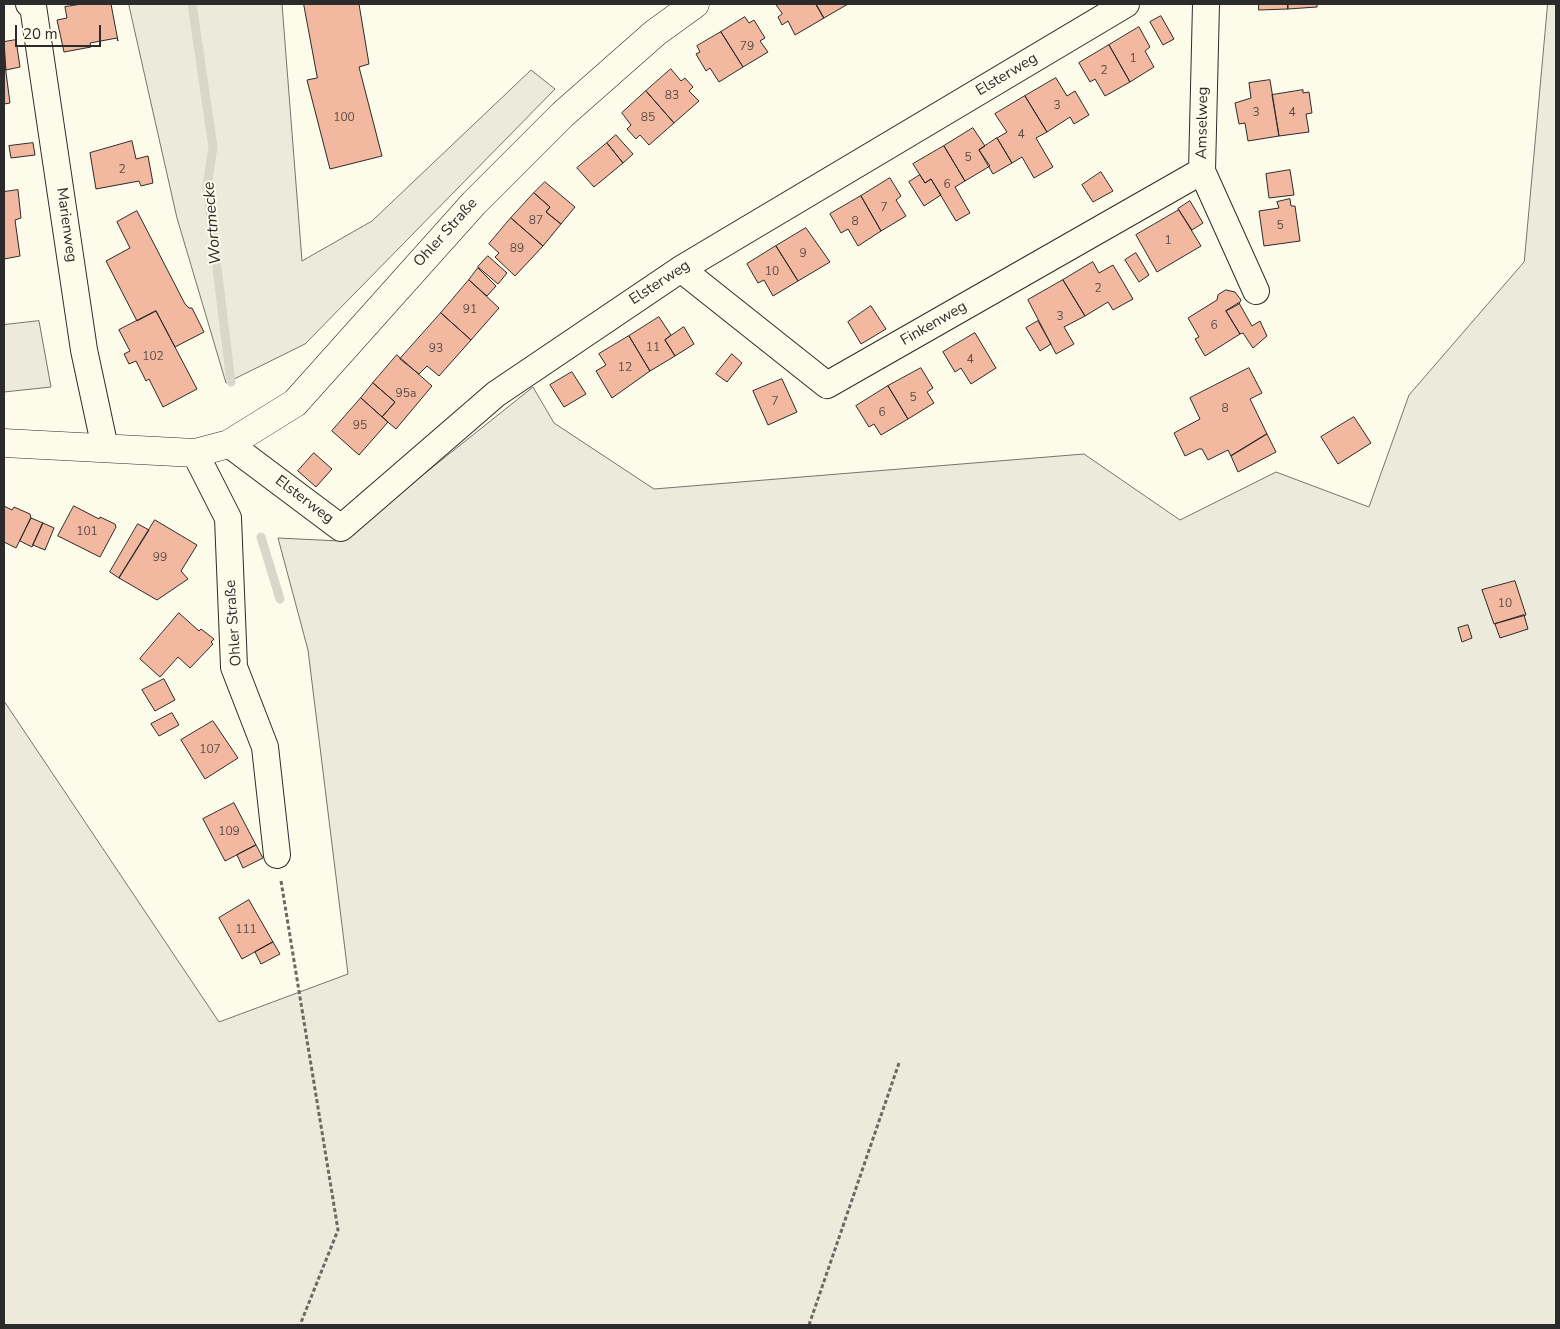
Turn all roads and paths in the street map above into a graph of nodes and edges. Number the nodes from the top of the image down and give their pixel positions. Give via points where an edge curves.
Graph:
1 (29, 4) edge
2 (695, 4) edge
3 (1126, 4) edge
4 (1206, 4) edge
5 (1202, 170) junction
6 (681, 269) junction
7 (1256, 291) dead end
8 (4, 443) edge
9 (229, 444) junction
10 (105, 448) junction
11 (196, 453) junction
12 (277, 855) joint
13 (898, 1063) dead end
14 (300, 1325) edge
15 (809, 1325) edge

1 - 10 street, Marienweg via 33,6 84,350
2 - 9 street, Ohler Straße via 655,33 562,115 474,202 294,403
3 - 6 street, Elsterweg
4 - 5 street, Amselweg
5 - 6 street, Finkenweg via 826,385
5 - 7 street, Amselweg
6 - 9 street, Elsterweg via 496,394 341,528
8 - 10 street, Ohler Straße
9 - 11 street, Ohler Straße
10 - 11 street, Ohler Straße
11 - 12 street, Ohler Straße via 228,518 234,667 265,747
12 - 14 path via 338,1230
13 - 15 path

